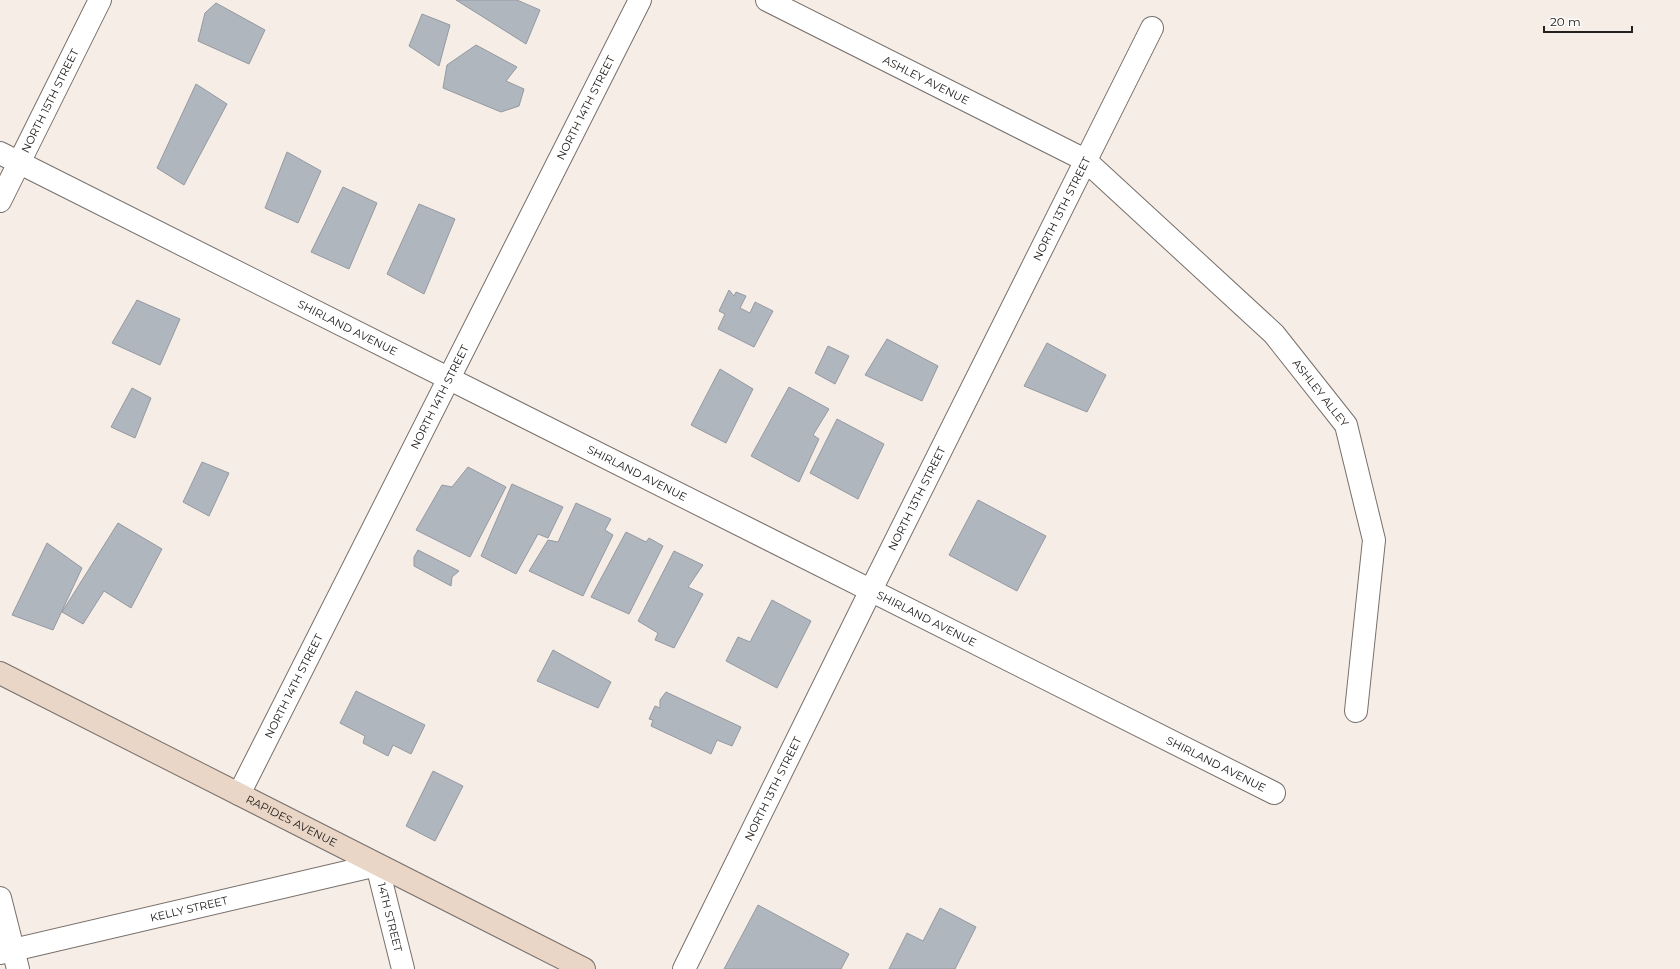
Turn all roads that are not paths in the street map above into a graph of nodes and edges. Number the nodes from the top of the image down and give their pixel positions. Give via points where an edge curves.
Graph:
1 (100, 0) edge
2 (640, 0) edge
3 (767, 0) edge
4 (1152, 28) dead end
5 (0, 153) edge
6 (1086, 160) junction
7 (19, 162) junction
8 (0, 201) edge
9 (449, 378) junction
10 (871, 590) junction
11 (0, 672) edge
12 (1356, 711) dead end
13 (1274, 793) dead end
14 (239, 794) junction
15 (377, 865) junction
16 (0, 898) edge
17 (11, 957) edge
18 (403, 969) edge
19 (584, 969) edge
20 (684, 969) edge

1 - 7 street, NORTH 15TH STREET
2 - 9 street, NORTH 14TH STREET
3 - 6 street, ASHLEY AVENUE
4 - 6 street, NORTH 13TH STREET
5 - 7 street, SHIRLAND AVENUE
6 - 10 street, NORTH 13TH STREET
6 - 12 street, ASHLEY ALLEY via 1274,334 1346,425 1374,540
7 - 8 street, NORTH 15TH STREET
7 - 9 street, SHIRLAND AVENUE
9 - 10 street, SHIRLAND AVENUE
9 - 14 street, NORTH 14TH STREET
10 - 13 street, SHIRLAND AVENUE
10 - 20 street, NORTH 13TH STREET
11 - 14 main road, RAPIDES AVENUE
14 - 15 main road, RAPIDES AVENUE
15 - 17 street, KELLY STREET
15 - 18 street, 14TH STREET
15 - 19 main road, RAPIDES AVENUE
16 - 17 street

